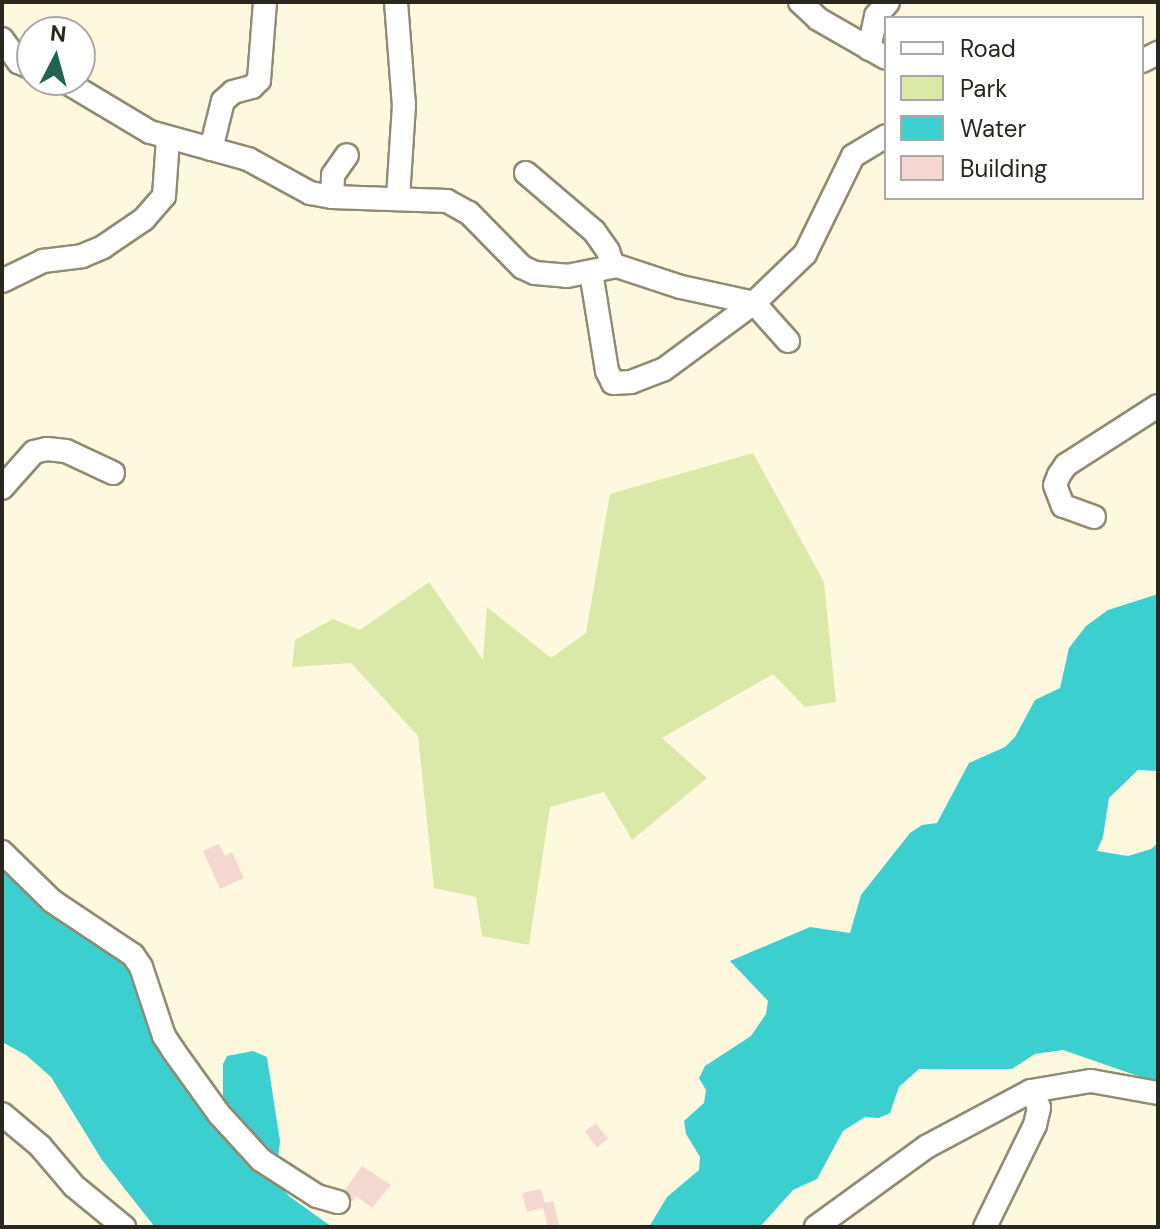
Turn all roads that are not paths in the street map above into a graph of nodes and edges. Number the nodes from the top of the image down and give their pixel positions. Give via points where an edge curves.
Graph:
1 (265, 2) edge
2 (396, 2) edge
3 (800, 2) edge
4 (878, 5) edge
5 (2, 39) edge
6 (878, 54) edge
7 (16, 58) edge
8 (88, 96) edge
9 (884, 137) edge
10 (168, 139) junction
11 (211, 149) junction
12 (347, 155) dead end
13 (526, 173) dead end
14 (332, 197) junction
15 (398, 198) junction
16 (602, 269) junction
17 (2, 281) edge
18 (754, 303) junction
19 (788, 341) dead end
20 (1158, 406) edge
21 (113, 473) dead end
22 (2, 488) edge
23 (1094, 517) dead end
24 (2, 852) edge
25 (1031, 1091) junction
26 (1158, 1093) edge
27 (2, 1114) edge
28 (338, 1202) dead end
29 (124, 1227) edge
30 (816, 1227) edge
31 (985, 1227) edge

1 - 11 street via 259,80 223,101
2 - 15 street via 404,105
3 - 6 street via 818,19
4 - 6 street via 872,29
5 - 7 street
8 - 10 street
9 - 18 street via 853,156 805,254
10 - 11 street
10 - 17 street via 164,196 144,219 103,247 43,261
11 - 14 street via 248,159 301,190
12 - 14 street via 333,175
13 - 16 street via 603,242
14 - 15 street
15 - 16 street via 435,199 460,207 522,267 535,273 567,276
16 - 18 street
16 - 18 street via 607,371 613,383 663,370
18 - 19 street
20 - 23 street via 1066,465 1059,475 1055,485 1063,506
21 - 22 street via 66,451 47,449 34,452
24 - 28 street via 52,901 133,955 164,1036 219,1114 261,1160 317,1196
25 - 26 street via 1091,1081
25 - 30 street via 926,1147
25 - 31 street via 1039,1107 1035,1125
27 - 29 street

